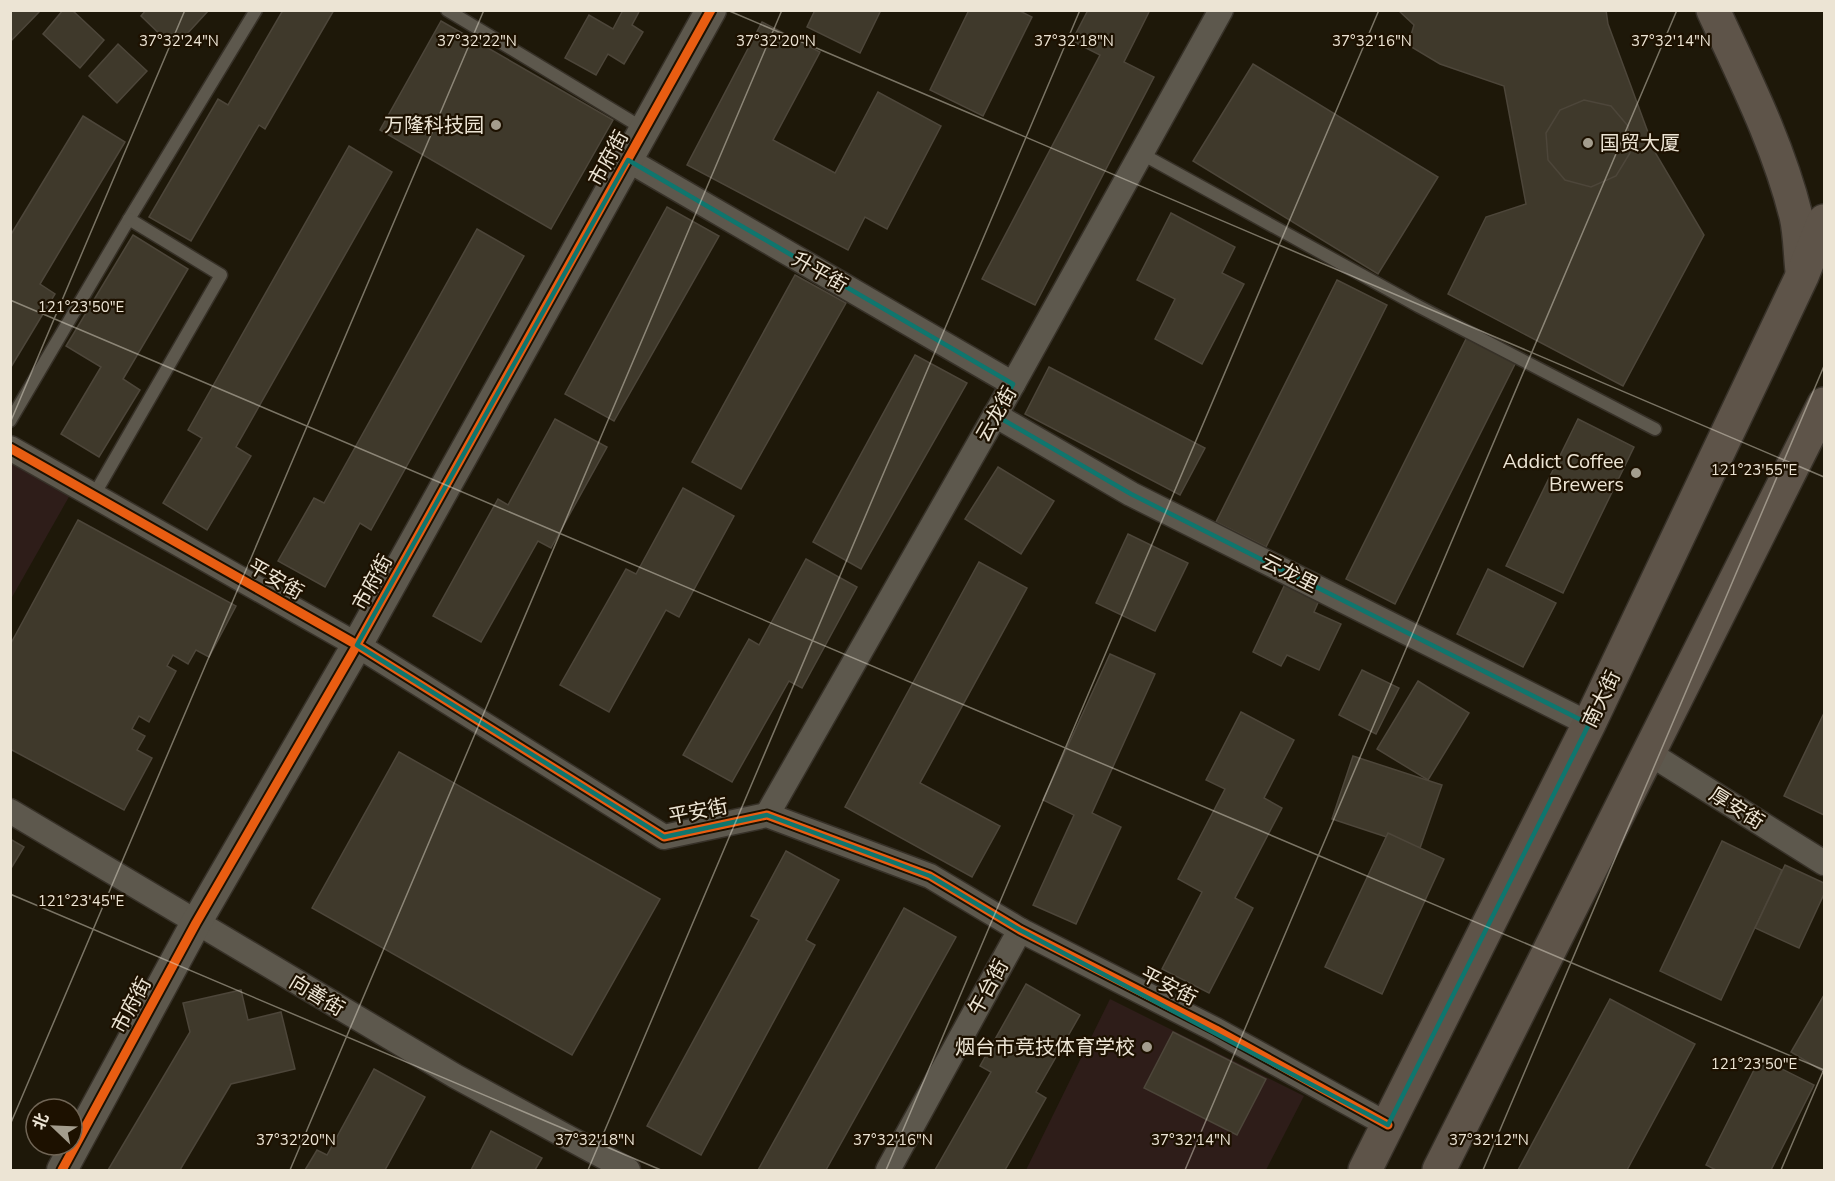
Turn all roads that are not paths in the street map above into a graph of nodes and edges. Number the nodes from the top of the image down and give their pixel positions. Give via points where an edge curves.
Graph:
1 (256, 10) edge
2 (447, 10) edge
3 (711, 10) edge
4 (1221, 10) edge
5 (1713, 10) edge
6 (645, 129) junction
7 (1142, 154) junction
8 (628, 160) junction
9 (129, 219) junction
10 (1824, 221) edge
11 (1802, 276) junction
12 (1013, 384) junction
13 (1824, 404) edge
14 (995, 415) junction
15 (10, 421) edge
16 (1655, 429) dead end
17 (10, 448) edge
18 (94, 495) junction
19 (357, 645) junction
20 (1589, 724) junction
21 (1649, 753) junction
22 (10, 811) edge
23 (767, 815) junction
24 (1824, 863) edge
25 (196, 923) junction
26 (1020, 930) junction
27 (1388, 1125) junction
28 (62, 1170) edge
29 (628, 1170) edge
30 (888, 1170) edge
31 (1365, 1170) edge
32 (1438, 1170) edge

1 - 9 lane
2 - 6 lane
3 - 6 street, 市府街
4 - 7 street, 云龙街
5 - 11 main road via 1782,165 1797,219
6 - 8 street, 市府街
7 - 12 street, 云龙街
7 - 16 lane via 1418,306
8 - 12 street, 升平街
8 - 19 street, 市府街
9 - 15 lane
9 - 18 lane via 221,275
10 - 11 main road, 南大街
11 - 20 main road, 南大街
12 - 14 street, 云龙街
13 - 21 main road
14 - 20 street, 云龙里 via 1131,494
14 - 23 street, 云龙街
17 - 18 street, 平安街
18 - 19 street, 平安街
19 - 23 street, 平安街 via 664,837
19 - 25 street, 市府街
20 - 27 main road, 南大街
21 - 24 street, 厚安街
21 - 32 main road
22 - 25 street, 向善街
23 - 26 street, 平安街 via 930,876
25 - 28 street, 市府街
25 - 29 street, 向善街 via 455,1076
26 - 27 street, 平安街 via 1216,1030
26 - 30 street, 午台街
27 - 31 main road, 南大街

